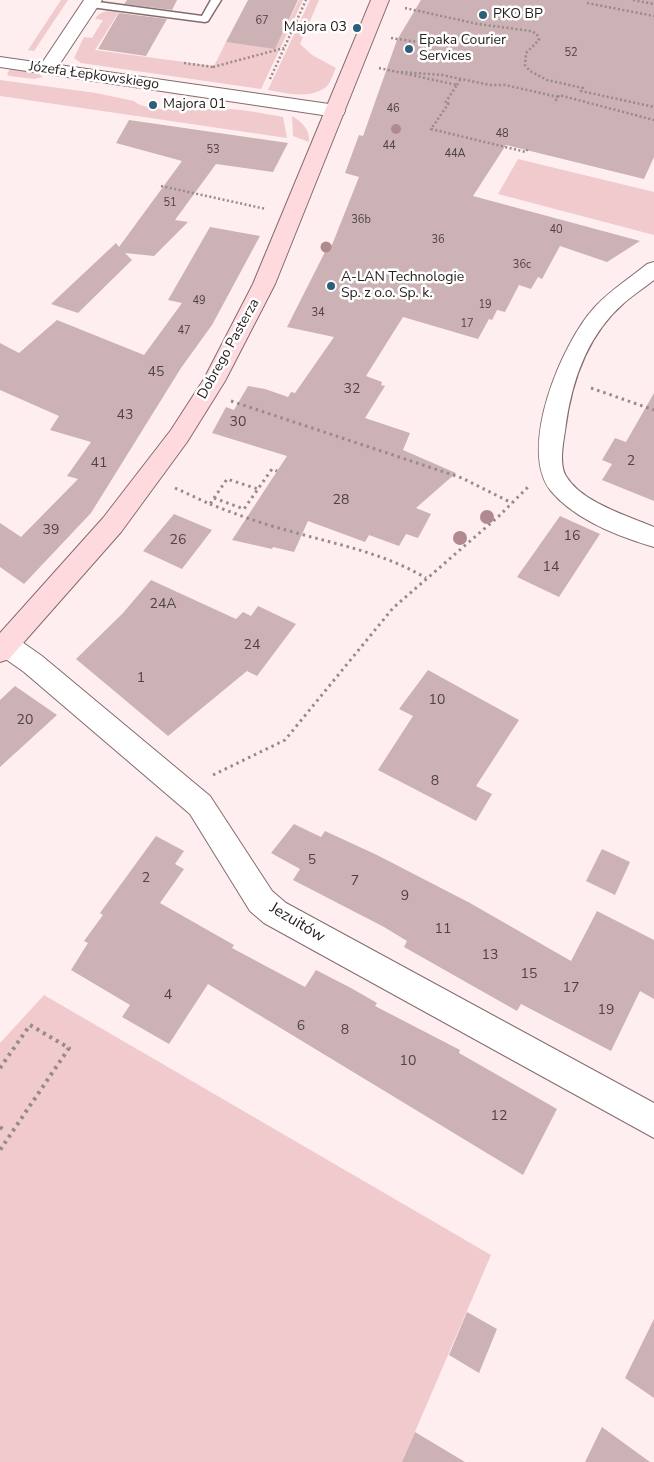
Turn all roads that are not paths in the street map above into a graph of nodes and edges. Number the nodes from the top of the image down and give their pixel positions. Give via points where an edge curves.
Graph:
1 (216, 0) edge
2 (380, 0) edge
3 (92, 2) edge
4 (0, 62) edge
5 (47, 69) junction
6 (336, 111) junction
7 (654, 269) edge
8 (654, 538) edge
9 (3, 648) edge
10 (654, 1121) edge

1 - 3 lane via 205,19
2 - 6 street, Dobrego Pasterza
3 - 5 street
4 - 5 street, Józefa Łepkowskiego
5 - 6 street, Józefa Łepkowskiego
6 - 9 street, Dobrego Pasterza via 264,284 214,381 179,436 112,525
7 - 8 street via 597,319 573,355 563,378 551,452 553,474 576,501
9 - 10 street, Jezuitów via 33,664 200,805 261,901 275,913

